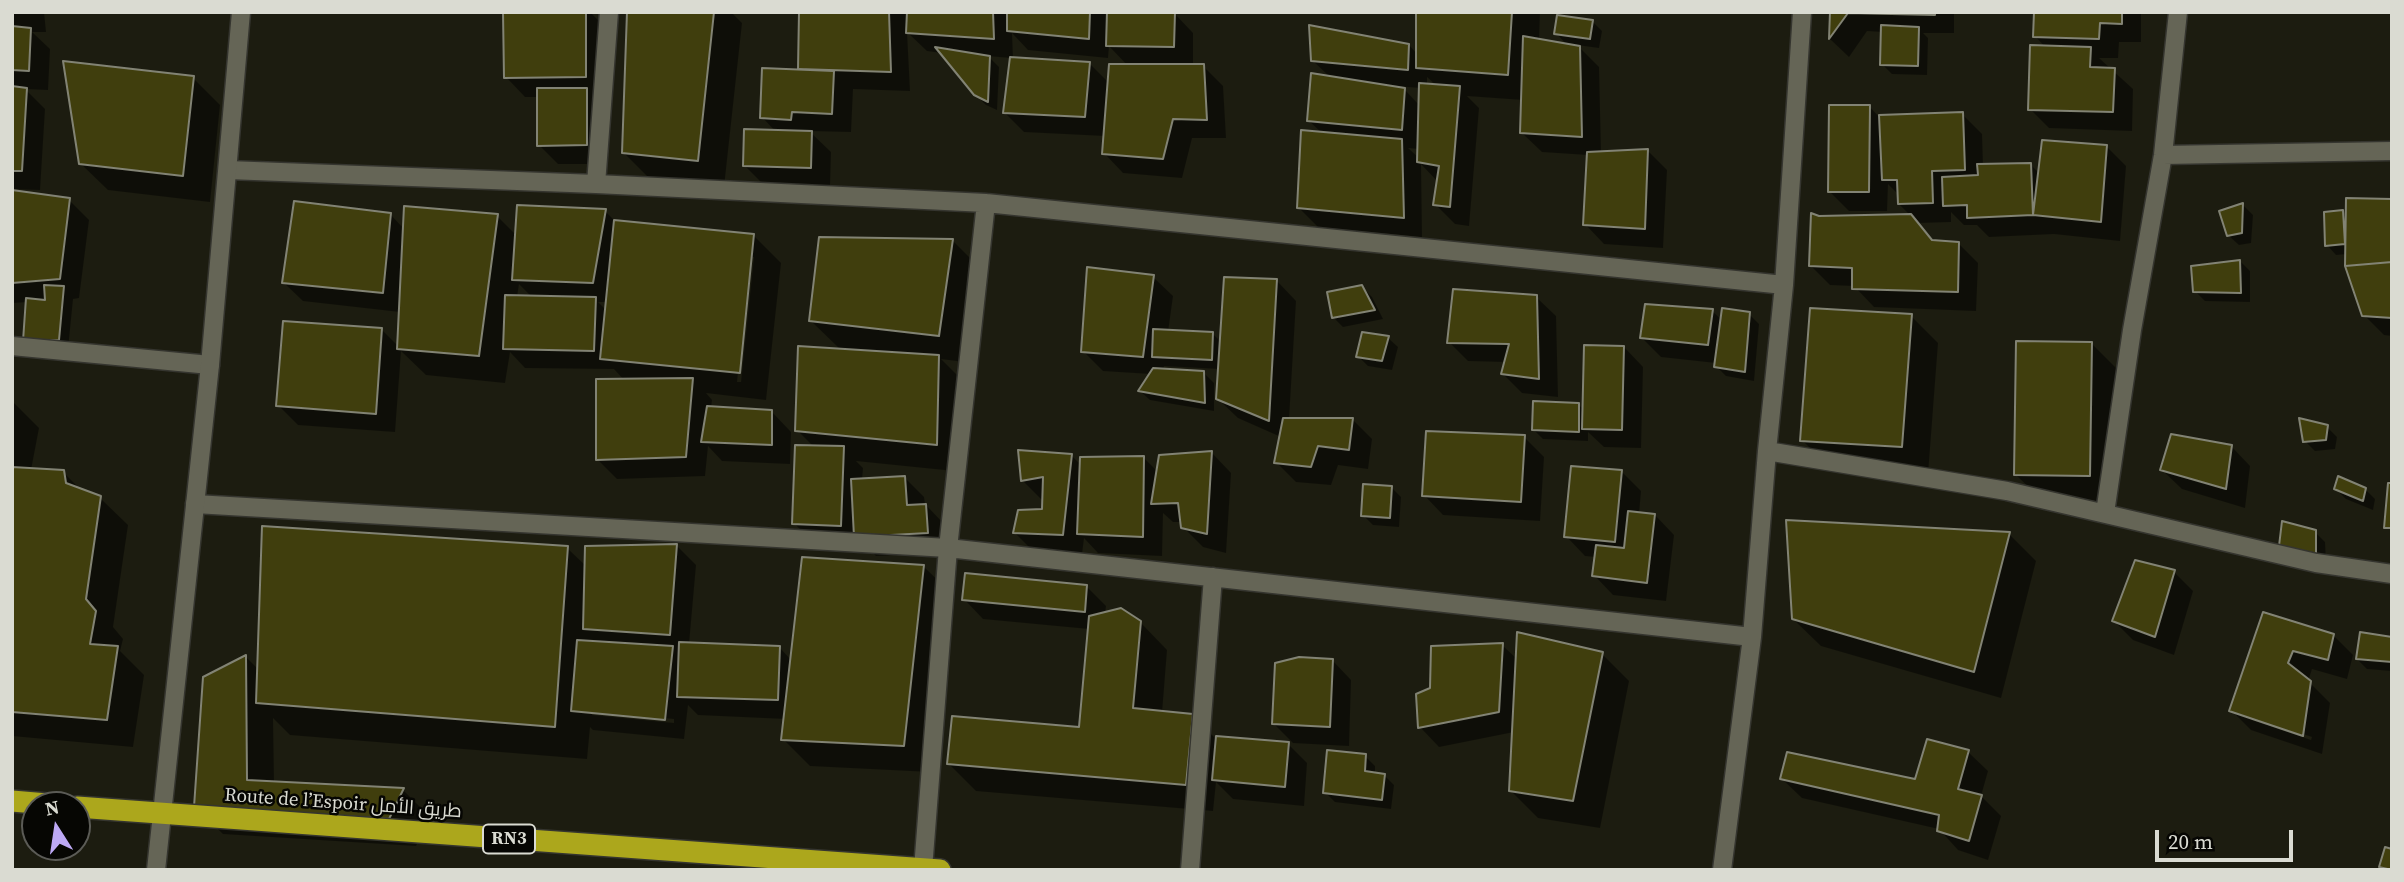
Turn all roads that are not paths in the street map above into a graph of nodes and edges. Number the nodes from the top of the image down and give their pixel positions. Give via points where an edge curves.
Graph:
1 (241, 12) edge
2 (609, 12) edge
3 (1801, 12) edge
4 (2178, 12) edge
5 (2392, 151) edge
6 (2162, 155) junction
7 (228, 170) junction
8 (596, 184) junction
9 (986, 203) junction
10 (1784, 285) junction
11 (12, 346) edge
12 (210, 365) junction
13 (1767, 451) junction
14 (195, 504) junction
15 (2105, 513) junction
16 (948, 548) junction
17 (2392, 574) edge
18 (1213, 577) junction
19 (1752, 637) junction
20 (91, 808) edge
21 (163, 814) junction
22 (932, 869) edge
23 (156, 870) edge
24 (1190, 870) edge
25 (1722, 870) edge

1 - 7 street
2 - 8 street
3 - 10 street
4 - 6 street
5 - 6 street
6 - 15 street
7 - 8 street
7 - 12 street
8 - 9 street
9 - 10 street
9 - 16 street
10 - 13 street
11 - 12 street
12 - 14 street
13 - 15 street via 1947,480
13 - 19 street
14 - 16 street
14 - 21 street
15 - 17 street via 2315,563
16 - 18 street
16 - 22 street
18 - 19 street
18 - 24 street
19 - 25 street
20 - 21 highway, Route de l’Espoir طريق الأمل / RN3
21 - 22 highway, Route de l’Espoir طريق الأمل / RN3
21 - 23 street

